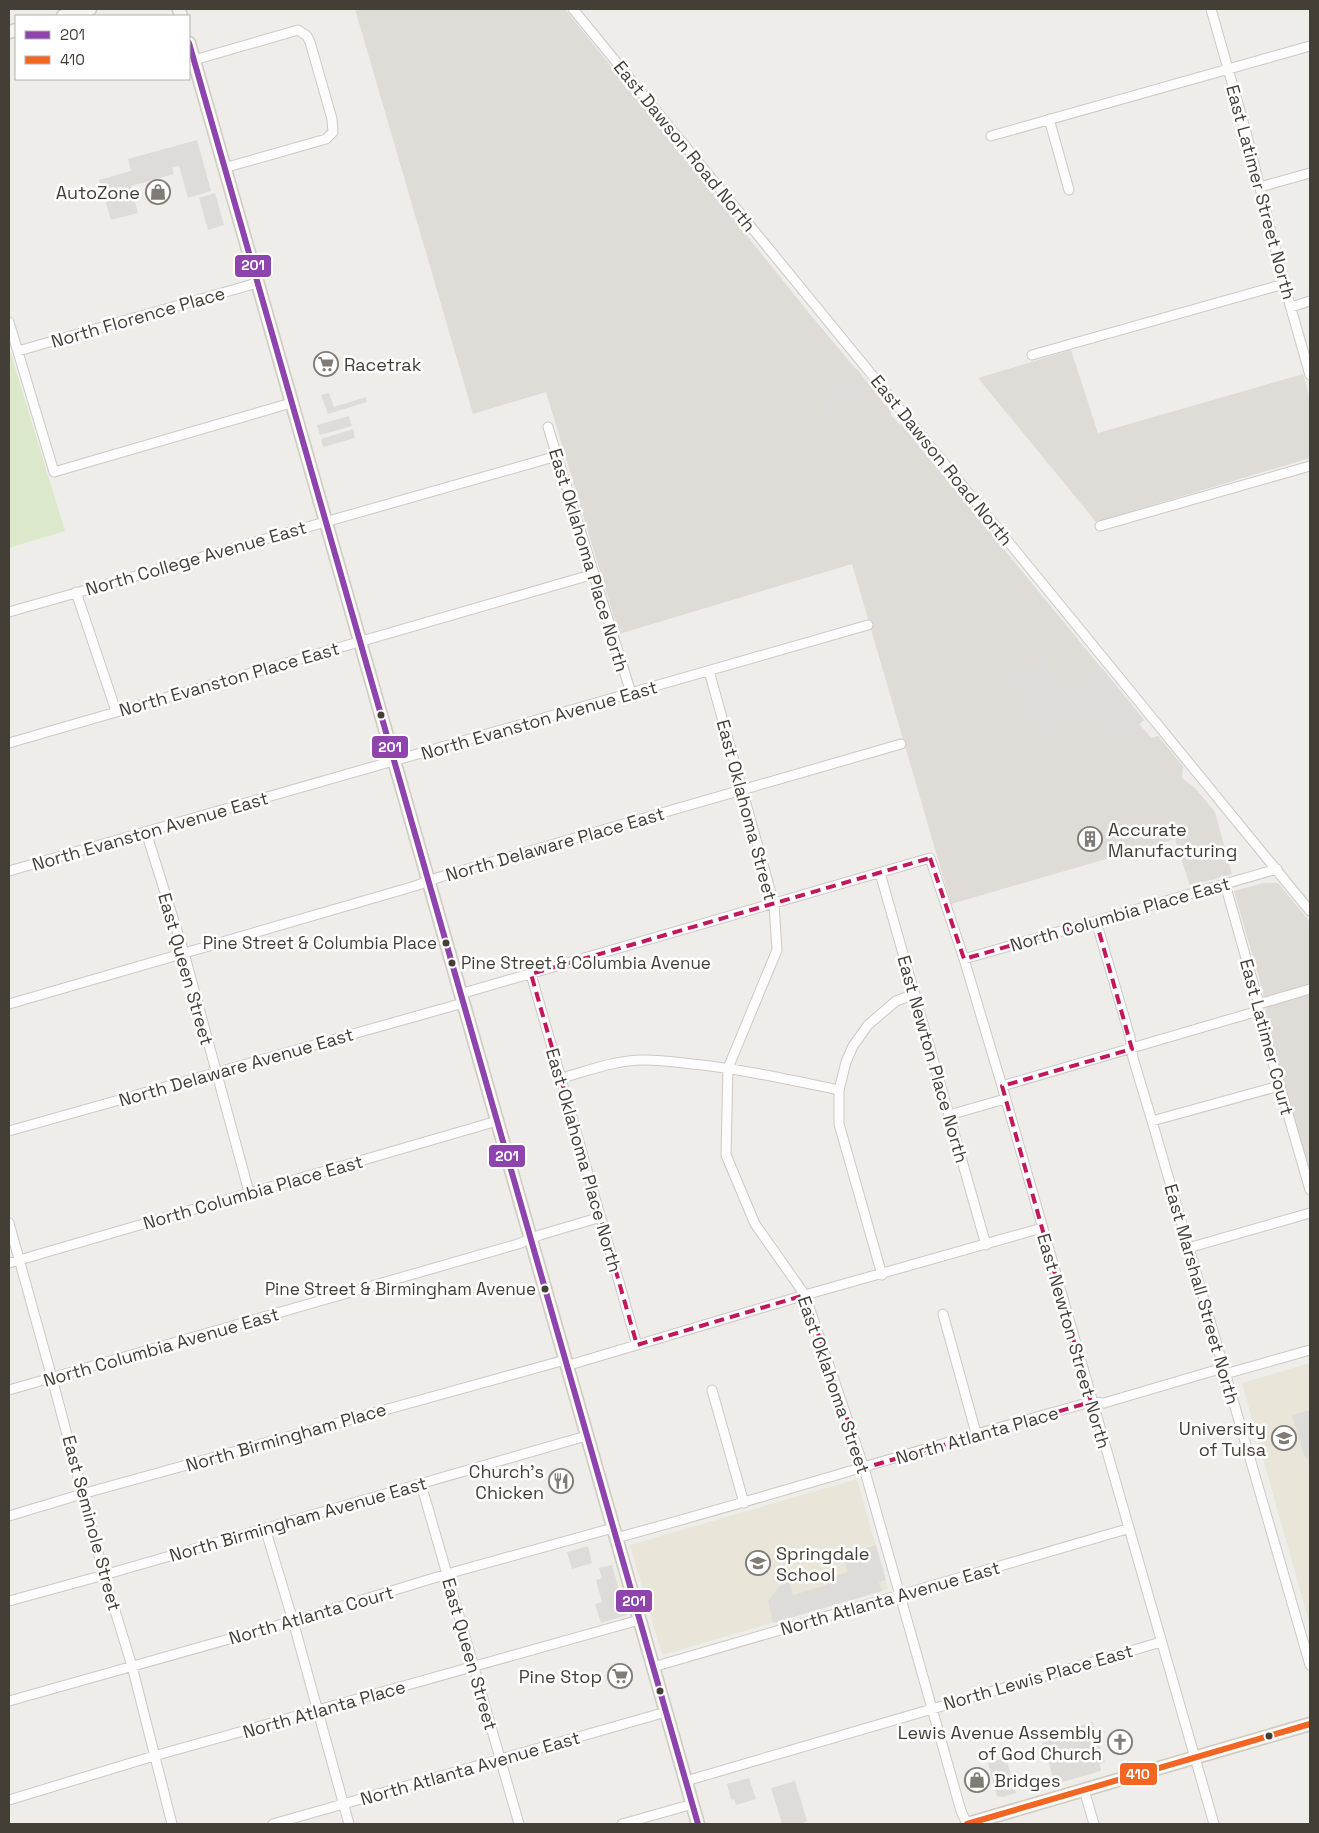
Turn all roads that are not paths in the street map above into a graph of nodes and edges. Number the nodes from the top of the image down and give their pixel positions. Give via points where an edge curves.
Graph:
1 (90, 9) edge
2 (572, 9) edge
3 (1211, 9) edge
4 (67, 15) edge
5 (190, 46) edge
6 (1310, 46) edge
7 (194, 60) junction
8 (1228, 68) junction
9 (1049, 119) junction
10 (991, 136) dead end
11 (224, 168) junction
12 (1310, 172) edge
13 (1260, 187) junction
14 (1069, 190) dead end
15 (257, 283) junction
16 (1284, 284) junction
17 (1310, 301) edge
18 (1291, 307) junction
19 (9, 322) edge
20 (18, 351) junction
21 (1032, 354) dead end
22 (1310, 375) edge
23 (291, 403) junction
24 (548, 427) dead end
25 (557, 456) junction
26 (1310, 466) edge
27 (326, 522) junction
28 (1100, 526) dead end
29 (594, 574) junction
30 (76, 592) junction
31 (9, 612) edge
32 (868, 625) dead end
33 (359, 641) junction
34 (709, 671) junction
35 (631, 693) junction
36 (116, 711) junction
37 (9, 743) edge
38 (901, 744) dead end
39 (394, 761) junction
40 (742, 791) junction
41 (146, 832) junction
42 (930, 858) joint
43 (1277, 869) junction
44 (9, 871) edge
45 (880, 873) junction
46 (427, 882) junction
47 (1225, 884) junction
48 (774, 904) junction
49 (1310, 911) edge
50 (1096, 921) junction
51 (184, 953) junction
52 (964, 959) junction
53 (532, 974) junction
54 (1310, 989) edge
55 (914, 994) junction
56 (461, 998) junction
57 (9, 1004) edge
58 (1259, 1007) junction
59 (1132, 1048) junction
60 (728, 1068) junction
61 (215, 1072) junction
62 (561, 1078) junction
63 (1002, 1086) junction
64 (1279, 1086) junction
65 (839, 1090) junction
66 (1005, 1099) junction
67 (949, 1115) junction
68 (497, 1122) junction
69 (1152, 1122) junction
70 (9, 1131) edge
71 (1310, 1190) edge
72 (249, 1192) junction
73 (1310, 1213) edge
74 (601, 1217) junction
75 (9, 1223) edge
76 (1042, 1228) junction
77 (530, 1239) junction
78 (986, 1244) junction
79 (1188, 1248) junction
80 (19, 1260) junction
81 (9, 1263) edge
82 (882, 1275) junction
83 (805, 1295) junction
84 (943, 1314) dead end
85 (637, 1345) junction
86 (1310, 1350) edge
87 (566, 1363) junction
88 (1224, 1371) junction
89 (52, 1378) junction
90 (9, 1390) edge
91 (712, 1390) dead end
92 (1091, 1402) junction
93 (976, 1433) junction
94 (586, 1436) junction
95 (864, 1468) junction
96 (421, 1484) junction
97 (82, 1494) junction
98 (744, 1503) junction
99 (9, 1516) edge
100 (264, 1528) junction
101 (1128, 1529) junction
102 (614, 1533) junction
103 (448, 1574) junction
104 (104, 1575) junction
105 (900, 1595) junction
106 (9, 1601) edge
107 (639, 1620) junction
108 (293, 1621) junction
109 (1161, 1642) junction
110 (1310, 1665) edge
111 (132, 1666) junction
112 (474, 1666) junction
113 (653, 1667) junction
114 (9, 1701) edge
115 (932, 1708) junction
116 (318, 1710) junction
117 (666, 1712) junction
118 (1310, 1724) edge
119 (154, 1756) junction
120 (1194, 1758) junction
121 (500, 1760) junction
122 (686, 1781) junction
123 (1084, 1790) junction
124 (9, 1800) edge
125 (344, 1804) junction
126 (693, 1804) junction
127 (172, 1824) edge
128 (273, 1824) edge
129 (349, 1824) edge
130 (519, 1824) edge
131 (622, 1824) edge
132 (698, 1824) edge
133 (967, 1824) edge
134 (1094, 1824) edge
135 (1214, 1824) edge

1 - 4 main road
2 - 43 street, East Dawson Road North
3 - 8 street, East Latimer Street North
5 - 7 main road
6 - 8 street
7 - 11 main road
7 - 11 street via 293,31 303,32 310,42 332,119 333,132 320,141
8 - 9 street
8 - 13 street, East Latimer Street North
9 - 10 street
9 - 14 street
11 - 15 main road
12 - 13 street
13 - 16 street, East Latimer Street North
15 - 20 street, North Florence Place
15 - 23 main road
16 - 18 street, East Latimer Street North
16 - 21 street
17 - 18 street
18 - 22 street, East Latimer Street North
19 - 20 street
20 - 23 street via 54,472
23 - 27 main road
24 - 25 street, East Oklahoma Place North
25 - 27 street, North College Avenue East
25 - 29 street, East Oklahoma Place North
26 - 28 street
27 - 30 street, North College Avenue East
27 - 33 main road
29 - 33 street, North Evanston Place East
29 - 35 street, East Oklahoma Place North
30 - 31 street, North College Avenue East
30 - 36 street
32 - 34 street, North Evanston Avenue East
33 - 36 street, North Evanston Place East
33 - 39 main road
34 - 35 street, North Evanston Avenue East
34 - 40 street, East Oklahoma Street
35 - 39 street, North Evanston Avenue East
36 - 37 street, North Evanston Place East
38 - 40 street, North Delaware Place East
39 - 41 street, North Evanston Avenue East
39 - 46 main road
40 - 46 street, North Delaware Place East
40 - 48 street, East Oklahoma Street
41 - 44 street, North Evanston Avenue East
41 - 51 street, East Queen Street
42 - 45 street, North Delaware Avenue East
42 - 52 street, East Newton Street North
43 - 47 street, North Columbia Place East
43 - 49 street, East Dawson Road North
45 - 48 street, North Delaware Avenue East
45 - 55 street, East Newton Place North
46 - 51 street, North Delaware Place East
46 - 56 main road
47 - 50 street, North Columbia Place East
47 - 58 street, East Latimer Court
48 - 53 street, North Delaware Avenue East
48 - 60 street, East Oklahoma Street via 776,950
50 - 52 street, North Columbia Place East
50 - 59 street, East Marshall Street North
51 - 57 street, North Delaware Place East
51 - 61 street, East Queen Street
52 - 63 street, East Newton Street North
53 - 56 street, North Delaware Avenue East
53 - 62 street, East Oklahoma Place North
54 - 58 street
55 - 65 street via 896,1001 868,1025 853,1046
55 - 67 street, East Newton Place North
56 - 61 street, North Delaware Avenue East
56 - 68 main road
58 - 59 street
58 - 64 street, East Latimer Court
59 - 63 street
59 - 69 street, East Marshall Street North
60 - 62 street via 642,1060
60 - 65 street
60 - 83 street, East Oklahoma Street via 726,1155 755,1224
61 - 70 street, North Delaware Avenue East
61 - 72 street, East Queen Street
62 - 74 street, East Oklahoma Place North
63 - 66 street, East Newton Street North
64 - 69 street
64 - 71 street, East Latimer Court
65 - 82 street via 839,1124
66 - 67 street
66 - 76 street, East Newton Street North
67 - 78 street, East Newton Place North
68 - 72 street, North Columbia Place East
68 - 77 main road
69 - 79 street, East Marshall Street North
72 - 80 street, North Columbia Place East
73 - 79 street
74 - 77 street, North Columbia Avenue East
74 - 85 street, East Oklahoma Place North
75 - 80 street, East Seminole Street
76 - 78 street, North Birmingham Place
76 - 92 street, East Newton Street North
77 - 87 main road
77 - 89 street, North Columbia Avenue East
78 - 82 street, North Birmingham Place
79 - 88 street, East Marshall Street North
80 - 81 street, North Columbia Place East
80 - 89 street, East Seminole Street
82 - 83 street, North Birmingham Place
83 - 85 street, North Birmingham Place
83 - 95 street, East Oklahoma Street
84 - 93 street
85 - 87 street, North Birmingham Place
86 - 88 street, North Atlanta Place
87 - 94 main road
87 - 97 street, North Birmingham Place
88 - 92 street, North Atlanta Place via 1104,1404
88 - 110 street, East Marshall Street North
89 - 90 street, North Columbia Avenue East
89 - 97 street, East Seminole Street
91 - 98 street
92 - 93 street, North Atlanta Place
92 - 101 street, East Newton Street North
93 - 95 street, North Atlanta Place
94 - 96 street, North Birmingham Avenue East
94 - 102 main road
95 - 98 street, North Atlanta Place
95 - 105 street, East Oklahoma Street
96 - 100 street, North Birmingham Avenue East
96 - 103 street, East Queen Street
97 - 99 street, North Birmingham Place
97 - 104 street, East Seminole Street
98 - 102 street, North Atlanta Place
100 - 104 street, North Birmingham Avenue East
100 - 108 street
101 - 105 street, North Atlanta Avenue East
101 - 109 street, East Newton Street North
102 - 103 street, North Atlanta Court
102 - 107 main road
103 - 108 street, North Atlanta Court
103 - 112 street, East Queen Street
104 - 106 street, North Birmingham Avenue East
104 - 111 street, East Seminole Street
105 - 113 street, North Atlanta Avenue East
105 - 115 street, East Oklahoma Street
107 - 112 street, North Atlanta Place
107 - 113 main road
108 - 111 street, North Atlanta Court
108 - 116 street
109 - 115 street, North Lewis Place East
109 - 120 street, East Newton Street North
111 - 114 street, North Atlanta Court
111 - 119 street, East Seminole Street
112 - 116 street, North Atlanta Place
112 - 121 street, East Queen Street
113 - 117 main road
115 - 122 street, North Lewis Place East
115 - 133 street, East Oklahoma Street
116 - 119 street, North Atlanta Place
116 - 125 street
117 - 121 street, North Atlanta Avenue East
117 - 122 main road
118 - 120 main road
119 - 124 street, North Atlanta Place
119 - 127 street, East Seminole Street
120 - 123 main road
120 - 135 street, East Newton Street North
121 - 125 street, North Atlanta Avenue East
121 - 130 street, East Queen Street
122 - 126 main road
123 - 133 main road
123 - 134 street
125 - 128 street, North Atlanta Avenue East
125 - 129 street
126 - 131 street
126 - 132 main road

